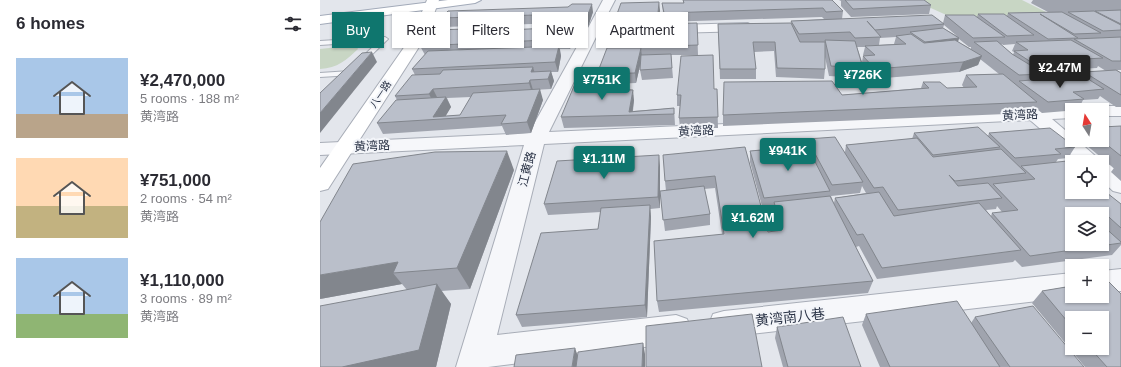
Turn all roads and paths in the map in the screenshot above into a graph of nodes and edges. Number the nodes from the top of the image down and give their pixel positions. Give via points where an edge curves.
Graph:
1 (405, 0) edge
2 (474, 0) edge
3 (609, 0) edge
4 (432, 3) edge
5 (320, 10) edge
6 (320, 20) edge
7 (757, 26) edge
8 (591, 31) junction
9 (529, 33) edge
10 (320, 43) edge
11 (350, 73) junction
12 (320, 75) edge
13 (340, 83) edge
14 (1121, 111) edge
15 (1109, 112) edge
16 (1065, 113) edge
17 (1035, 115) junction
18 (536, 138) junction
19 (345, 147) junction
20 (320, 149) edge
21 (1084, 155) edge
22 (1109, 176) edge
23 (320, 184) edge
24 (1121, 186) edge
25 (1121, 280) edge
26 (1109, 281) edge
27 (1065, 286) edge
28 (474, 359) edge

1 - 5 street
2 - 4 street
3 - 8 street, 江黄路
4 - 6 street
4 - 19 street, 八一路 via 427,36
7 - 8 street
8 - 9 street
8 - 18 street, 江黄路
10 - 11 lane via 385,39
11 - 12 lane
11 - 13 lane
14 - 15 street
16 - 17 street, 黄湾路
17 - 18 street, 黄湾路
17 - 21 street
18 - 19 street, 黄湾路
18 - 28 street, 江黄路
19 - 20 street, 黄湾路
19 - 23 street, 八一路
22 - 24 street
25 - 26 street
27 - 28 street, 黄湾南八巷

